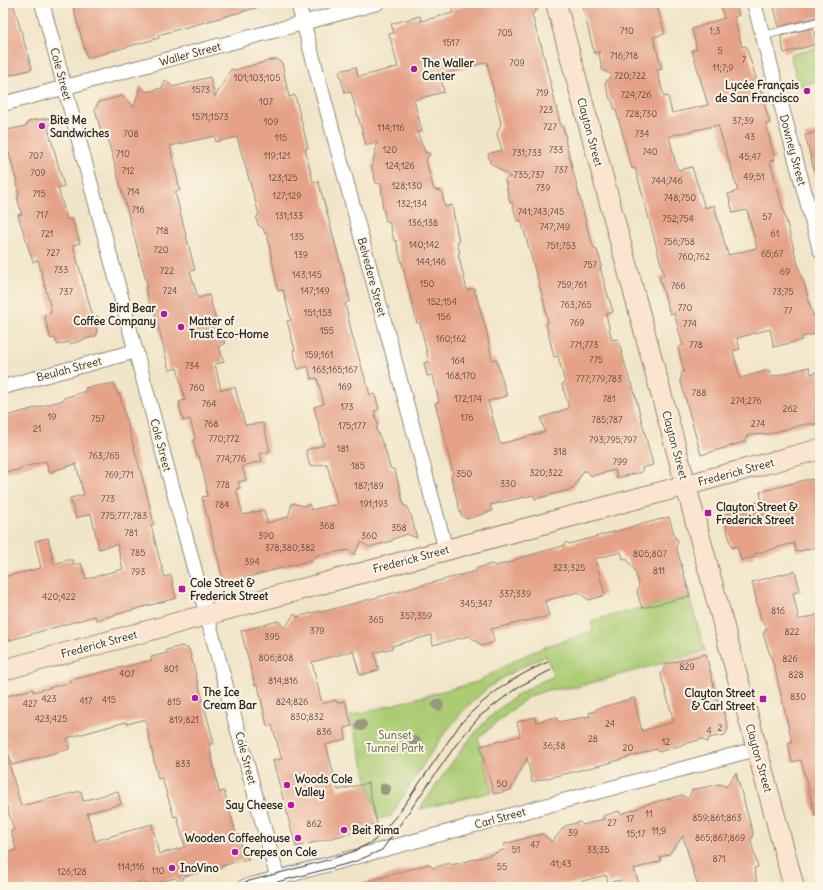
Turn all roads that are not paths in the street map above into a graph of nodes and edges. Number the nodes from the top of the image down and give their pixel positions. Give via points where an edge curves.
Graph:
1 (42, 3) edge
2 (298, 3) edge
3 (377, 3) edge
4 (556, 3) edge
5 (754, 3) edge
6 (817, 22) dead end
7 (304, 23) junction
8 (762, 36) junction
9 (65, 88) junction
10 (3, 104) edge
11 (820, 250) edge
12 (136, 351) junction
13 (3, 387) edge
14 (820, 449) edge
15 (686, 486) junction
16 (446, 550) junction
17 (207, 615) junction
18 (3, 670) edge
19 (756, 749) junction
20 (279, 882) edge
21 (244, 887) edge
22 (794, 887) edge

1 - 9 street, Cole Street
2 - 7 street, Belvedere Street
3 - 7 street, Waller Street
4 - 15 street, Clayton Street
5 - 8 street, Downey Street
6 - 8 lane
7 - 9 street, Waller Street
7 - 16 street, Belvedere Street
8 - 11 street, Downey Street
9 - 10 street, Waller Street
9 - 12 street, Cole Street
12 - 13 street, Beulah Street
12 - 17 street, Cole Street
14 - 15 street, Frederick Street
15 - 16 street, Frederick Street
15 - 19 street, Clayton Street
16 - 17 street, Frederick Street
17 - 18 street, Frederick Street
17 - 20 street, Cole Street
19 - 20 street, Carl Street
19 - 22 street, Clayton Street
20 - 21 street, Carl Street

